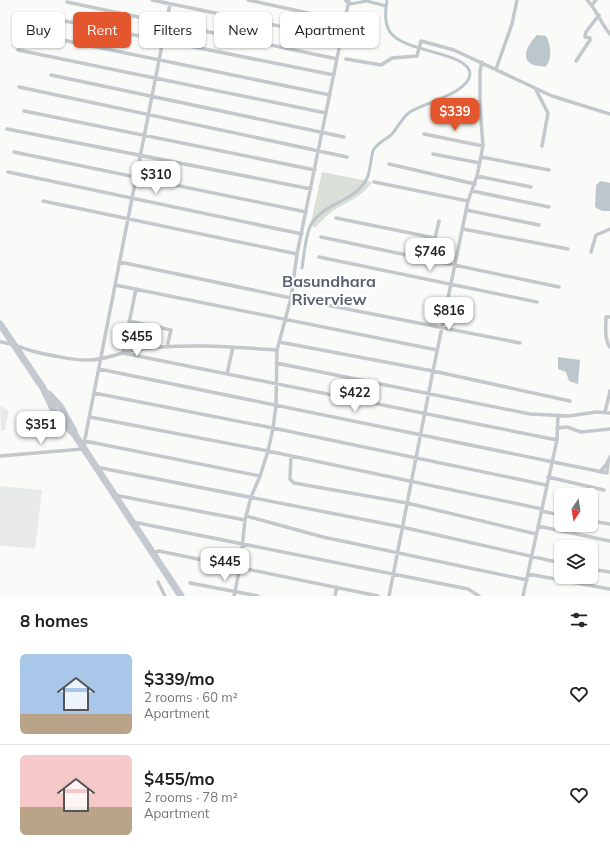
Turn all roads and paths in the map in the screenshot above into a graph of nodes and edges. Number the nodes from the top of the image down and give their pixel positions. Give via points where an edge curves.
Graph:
1 (152, 0) edge
2 (248, 0) edge
3 (349, 0) edge
4 (517, 0) edge
5 (587, 0) edge
6 (596, 0) edge
7 (67, 2) dead end
8 (170, 4) junction
9 (592, 5) junction
10 (169, 12) edge
11 (303, 12) edge
12 (347, 12) edge
13 (599, 16) junction
14 (139, 17) edge
15 (65, 21) edge
16 (280, 26) edge
17 (206, 31) edge
18 (610, 34) edge
19 (139, 36) edge
20 (65, 40) edge
21 (162, 48) edge
22 (197, 48) edge
23 (340, 48) edge
24 (18, 50) dead end
25 (338, 58) junction
26 (160, 59) junction
27 (346, 59) dead end
28 (576, 61) dead end
29 (482, 62) junction
30 (496, 69) junction
31 (51, 75) dead end
32 (334, 76) junction
33 (156, 78) junction
34 (19, 87) dead end
35 (536, 89) junction
36 (330, 95) junction
37 (152, 96) junction
38 (24, 111) dead end
39 (326, 113) junction
40 (149, 114) junction
41 (610, 114) edge
42 (7, 129) dead end
43 (323, 132) junction
44 (424, 134) dead end
45 (145, 135) junction
46 (344, 137) dead end
47 (483, 146) junction
48 (542, 146) dead end
49 (319, 151) junction
50 (14, 152) dead end
51 (434, 154) dead end
52 (141, 156) junction
53 (347, 157) dead end
54 (481, 157) junction
55 (389, 164) dead end
56 (480, 164) junction
57 (315, 170) junction
58 (549, 170) dead end
59 (8, 172) dead end
60 (477, 176) junction
61 (136, 177) junction
62 (374, 182) dead end
63 (475, 184) junction
64 (531, 188) dead end
65 (311, 189) junction
66 (472, 191) junction
67 (132, 198) junction
68 (42, 201) dead end
69 (468, 201) junction
70 (549, 207) dead end
71 (466, 210) junction
72 (306, 212) junction
73 (336, 218) dead end
74 (128, 219) junction
75 (438, 221) dead end
76 (539, 225) dead end
77 (610, 228) edge
78 (463, 229) junction
79 (302, 234) junction
80 (321, 237) dead end
81 (435, 238) junction
82 (568, 249) dead end
83 (591, 252) dead end
84 (297, 254) junction
85 (319, 256) dead end
86 (430, 260) junction
87 (120, 262) junction
88 (455, 265) junction
89 (451, 284) junction
90 (115, 285) junction
91 (559, 287) dead end
92 (136, 289) junction
93 (291, 298) junction
94 (537, 302) dead end
95 (610, 317) edge
96 (285, 318) junction
97 (129, 322) junction
98 (0, 324) edge
99 (442, 328) junction
100 (0, 342) edge
101 (279, 342) junction
102 (520, 343) dead end
103 (14, 344) junction
104 (167, 347) junction
105 (233, 347) junction
106 (610, 347) edge
107 (278, 350) junction
108 (437, 350) junction
109 (123, 353) junction
110 (101, 360) junction
111 (276, 363) junction
112 (99, 369) junction
113 (433, 371) junction
114 (228, 374) junction
115 (276, 384) junction
116 (610, 391) edge
117 (94, 393) junction
118 (428, 393) junction
119 (570, 401) dead end
120 (276, 406) junction
121 (610, 406) edge
122 (605, 412) junction
123 (424, 413) junction
124 (610, 413) edge
125 (558, 416) junction
126 (90, 417) junction
127 (273, 428) junction
128 (557, 428) junction
129 (610, 429) edge
130 (420, 434) junction
131 (557, 440) junction
132 (85, 441) junction
133 (84, 449) junction
134 (268, 451) junction
135 (0, 456) edge
136 (291, 456) junction
137 (610, 457) edge
138 (416, 458) junction
139 (552, 462) junction
140 (609, 464) edge
141 (96, 467) junction
142 (260, 476) junction
143 (548, 477) junction
144 (411, 481) junction
145 (546, 486) junction
146 (604, 490) dead end
147 (114, 495) junction
148 (251, 497) junction
149 (407, 503) junction
150 (541, 510) junction
151 (554, 513) edge
152 (245, 518) junction
153 (133, 522) junction
154 (598, 522) edge
155 (610, 524) edge
156 (538, 526) junction
157 (402, 527) junction
158 (536, 534) junction
159 (610, 541) edge
160 (242, 543) junction
161 (397, 551) junction
162 (153, 553) junction
163 (532, 558) junction
164 (554, 562) edge
165 (240, 567) junction
166 (598, 570) edge
167 (610, 572) edge
168 (394, 573) junction
169 (528, 574) junction
170 (527, 580) junction
171 (158, 582) dead end
172 (190, 583) dead end
173 (337, 587) junction
174 (610, 589) edge
175 (234, 594) edge
176 (164, 596) edge
177 (181, 596) edge
178 (258, 596) edge
179 (335, 596) edge
180 (378, 596) edge
181 (389, 596) edge
182 (479, 596) edge
183 (523, 596) edge

1 - 8 street
2 - 11 street
3 - 12 street
4 - 30 street via 512,24
5 - 9 street
6 - 9 street
7 - 14 street
8 - 10 street
8 - 16 street
9 - 13 street
13 - 18 street
13 - 28 street via 586,32 585,36 590,40
15 - 19 street
17 - 25 street
20 - 26 street
21 - 26 street
22 - 32 street
23 - 25 street
24 - 33 street
25 - 32 street
26 - 33 street
26 - 36 street
27 - 29 street via 381,65 392,58 417,56 421,41 454,50
29 - 30 street
29 - 47 street via 480,108
30 - 35 street
31 - 37 street
32 - 36 street
33 - 37 street
33 - 39 street
34 - 40 street
35 - 41 street via 577,105
35 - 48 street via 548,113
36 - 39 street
37 - 40 street
37 - 43 street
38 - 45 street
39 - 43 street
40 - 45 street
40 - 49 street
42 - 52 street
43 - 46 street
43 - 49 street
44 - 47 street
45 - 52 street
45 - 57 street
47 - 54 street
49 - 53 street
49 - 57 street
50 - 61 street
51 - 56 street
52 - 61 street
52 - 65 street
54 - 56 street
54 - 58 street
55 - 63 street
56 - 60 street
57 - 65 street
59 - 67 street
60 - 63 street
60 - 64 street
61 - 67 street
61 - 72 street
62 - 69 street
63 - 66 street
65 - 72 street
66 - 69 street
66 - 70 street
67 - 74 street
67 - 79 street
68 - 74 street
69 - 71 street
71 - 76 street
71 - 78 street
72 - 79 street
73 - 81 street
74 - 84 street
74 - 87 street
75 - 81 street
77 - 83 street via 596,235
78 - 82 street
78 - 88 street
79 - 84 street
80 - 86 street
81 - 86 street
84 - 93 street
85 - 89 street
86 - 88 street
87 - 90 street
87 - 93 street
88 - 89 street
88 - 91 street
89 - 94 street
89 - 99 street
90 - 92 street
90 - 110 street
92 - 96 street
92 - 97 street
93 - 96 street
93 - 99 street
95 - 106 street via 606,317 606,321 607,342
96 - 101 street
96 - 108 street
97 - 104 street via 171,330
97 - 109 street
98 - 103 highway
99 - 102 street
99 - 108 street
100 - 103 street
101 - 107 street
101 - 113 street
103 - 110 street via 30,351 81,360
103 - 133 highway via 43,388 60,406
104 - 105 street
104 - 109 street
105 - 107 street
105 - 114 street
107 - 111 street
108 - 113 street
109 - 110 street
109 - 114 street
110 - 112 street
111 - 115 street
111 - 118 street
112 - 117 street
112 - 120 street
113 - 118 street
113 - 119 street
114 - 115 street
115 - 120 street
115 - 123 street
116 - 122 street
117 - 126 street
117 - 127 street
118 - 123 street
118 - 125 street via 530,414
120 - 127 street
120 - 130 street
121 - 122 street
122 - 124 street
122 - 125 street
123 - 130 street
123 - 131 street
125 - 128 street
126 - 132 street
126 - 134 street
127 - 134 street
127 - 138 street
128 - 129 street via 567,427 581,432
128 - 131 street
130 - 138 street
130 - 139 street
131 - 139 street
132 - 133 street
132 - 142 street
133 - 135 street
133 - 141 highway
134 - 136 street
134 - 142 street
136 - 144 street
136 - 149 street via 290,479 294,483
137 - 140 street
138 - 144 street
138 - 145 street
139 - 140 street via 607,473
139 - 143 street
141 - 147 highway
141 - 148 street
142 - 148 street
143 - 145 street
143 - 146 street
144 - 149 street
144 - 150 street
145 - 150 street
147 - 152 street
147 - 153 highway
148 - 152 street
148 - 157 street
149 - 157 street
149 - 158 street
150 - 151 street
150 - 156 street
152 - 160 street
152 - 161 street
153 - 160 street
153 - 162 highway
154 - 155 street
156 - 158 street
156 - 159 street
157 - 161 street
157 - 163 street
158 - 163 street
160 - 165 street
160 - 168 street
161 - 168 street
161 - 170 street
162 - 165 street via 159,551
162 - 177 highway
163 - 164 street
163 - 169 street
165 - 173 street
165 - 175 street
166 - 167 street
168 - 181 street
168 - 182 street via 468,590
169 - 170 street
169 - 174 street
170 - 183 street
171 - 176 street
172 - 175 street
173 - 179 street
173 - 180 street
175 - 178 street

